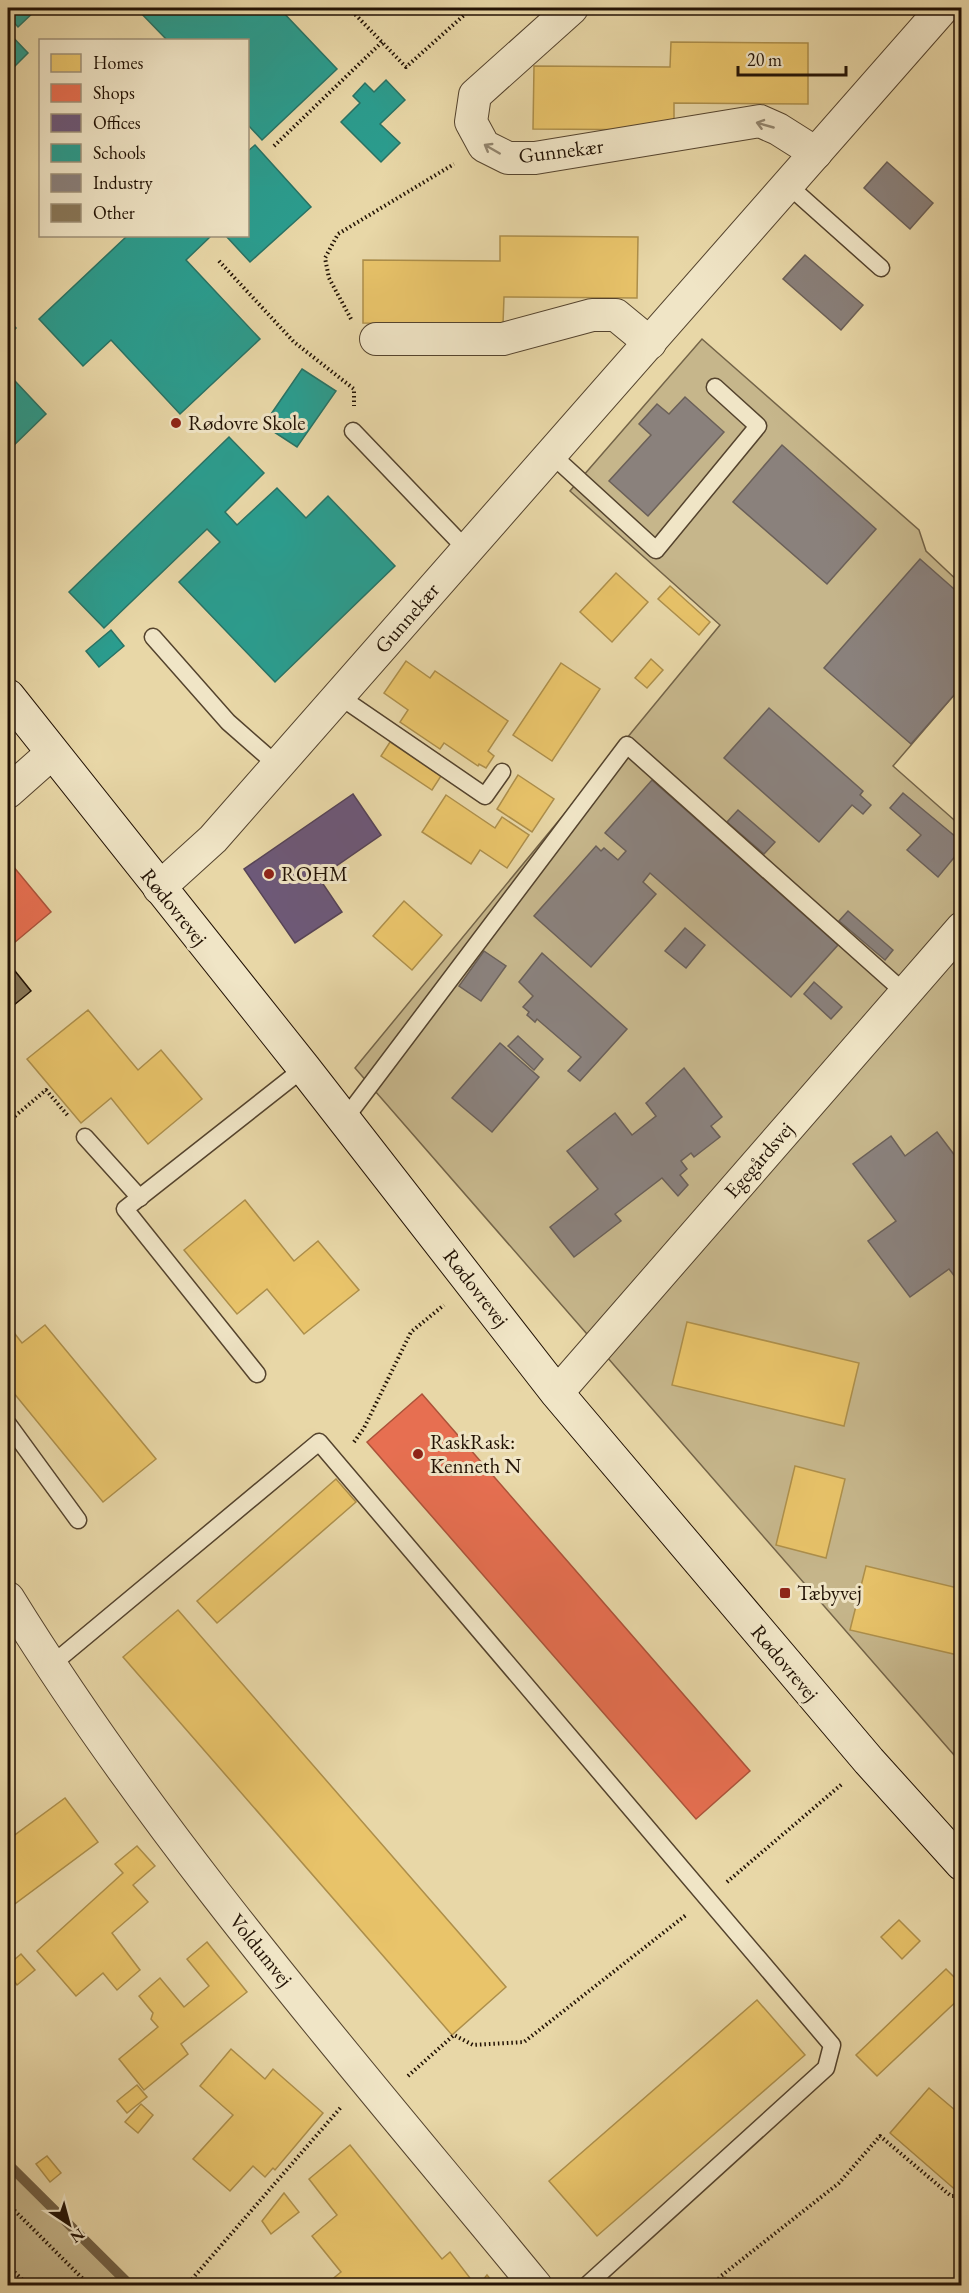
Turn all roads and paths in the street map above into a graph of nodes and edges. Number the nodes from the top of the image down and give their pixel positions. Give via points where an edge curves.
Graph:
1 (349, 8) edge
2 (472, 8) edge
3 (572, 8) edge
4 (943, 8) edge
5 (382, 42) junction
6 (274, 146) dead end
7 (484, 146) junction
8 (816, 153) junction
9 (788, 185) junction
10 (219, 261) dead end
11 (881, 268) dead end
12 (376, 339) joint
13 (650, 343) junction
14 (715, 387) dead end
15 (353, 431) joint
16 (552, 455) junction
17 (467, 550) junction
18 (153, 637) dead end
19 (8, 696) edge
20 (339, 696) junction
21 (52, 753) junction
22 (277, 765) junction
23 (502, 772) dead end
24 (8, 792) edge
25 (159, 888) junction
26 (962, 928) edge
27 (904, 992) junction
28 (304, 1068) junction
29 (344, 1120) junction
30 (8, 1122) edge
31 (85, 1137) joint
32 (140, 1198) junction
33 (471, 1282) junction
34 (257, 1374) dead end
35 (557, 1393) junction
36 (8, 1424) edge
37 (338, 1464) junction
38 (78, 1520) dead end
39 (8, 1598) edge
40 (50, 1666) junction
41 (869, 1761) junction
42 (962, 1864) edge
43 (706, 1900) junction
44 (374, 2088) junction
45 (962, 2196) edge
46 (8, 2204) edge
47 (8, 2266) edge
48 (29, 2286) edge
49 (90, 2286) edge
50 (186, 2286) edge
51 (536, 2286) edge
52 (586, 2286) edge
53 (713, 2286) edge

1 - 5 path
2 - 5 path via 406,67
3 - 7 street via 475,95 471,122
4 - 8 street, Gunnekær
5 - 6 path
8 -> 7 street, Gunnekær via 760,121 535,158 508,158
7 - 12 path via 338,234 325,258 329,278 354,325
8 - 9 street, Gunnekær
9 - 11 lane
9 - 13 street, Gunnekær
10 - 15 path via 294,342 354,389
12 - 13 street via 503,339 592,315 616,315
13 - 16 street, Gunnekær
14 - 16 lane via 758,426 656,550
15 - 17 lane
16 - 17 street, Gunnekær
17 - 20 street, Gunnekær
18 - 22 lane via 228,722
19 - 21 street, Rødovrevej
20 - 22 street, Gunnekær
20 - 23 lane via 485,796
21 - 24 street
21 - 25 street, Rødovrevej
22 - 25 street, Gunnekær via 213,839
25 - 28 street, Rødovrevej
26 - 27 street, Egegårdsvej
27 - 29 lane via 627,745
27 - 35 street, Egegårdsvej
28 - 29 street, Rødovrevej
28 - 32 lane
29 - 33 street, Rødovrevej
30 - 31 path via 46,1090
31 - 32 lane
32 - 34 lane via 125,1209
33 - 35 street, Rødovrevej
33 - 37 path via 411,1332 364,1428
35 - 41 street, Rødovrevej
36 - 38 lane
37 - 40 lane via 319,1442
37 - 43 lane
39 - 40 street, Voldumvej
40 - 44 street, Voldumvej via 198,1870
41 - 42 street, Rødovrevej
41 - 43 path
43 - 44 path via 524,2042 473,2045 454,2035
43 - 52 lane via 832,2045 826,2068
44 - 50 path
44 - 51 street, Voldumvej
45 - 53 path via 951,2196 880,2136 839,2183
46 - 49 path
47 - 48 path

